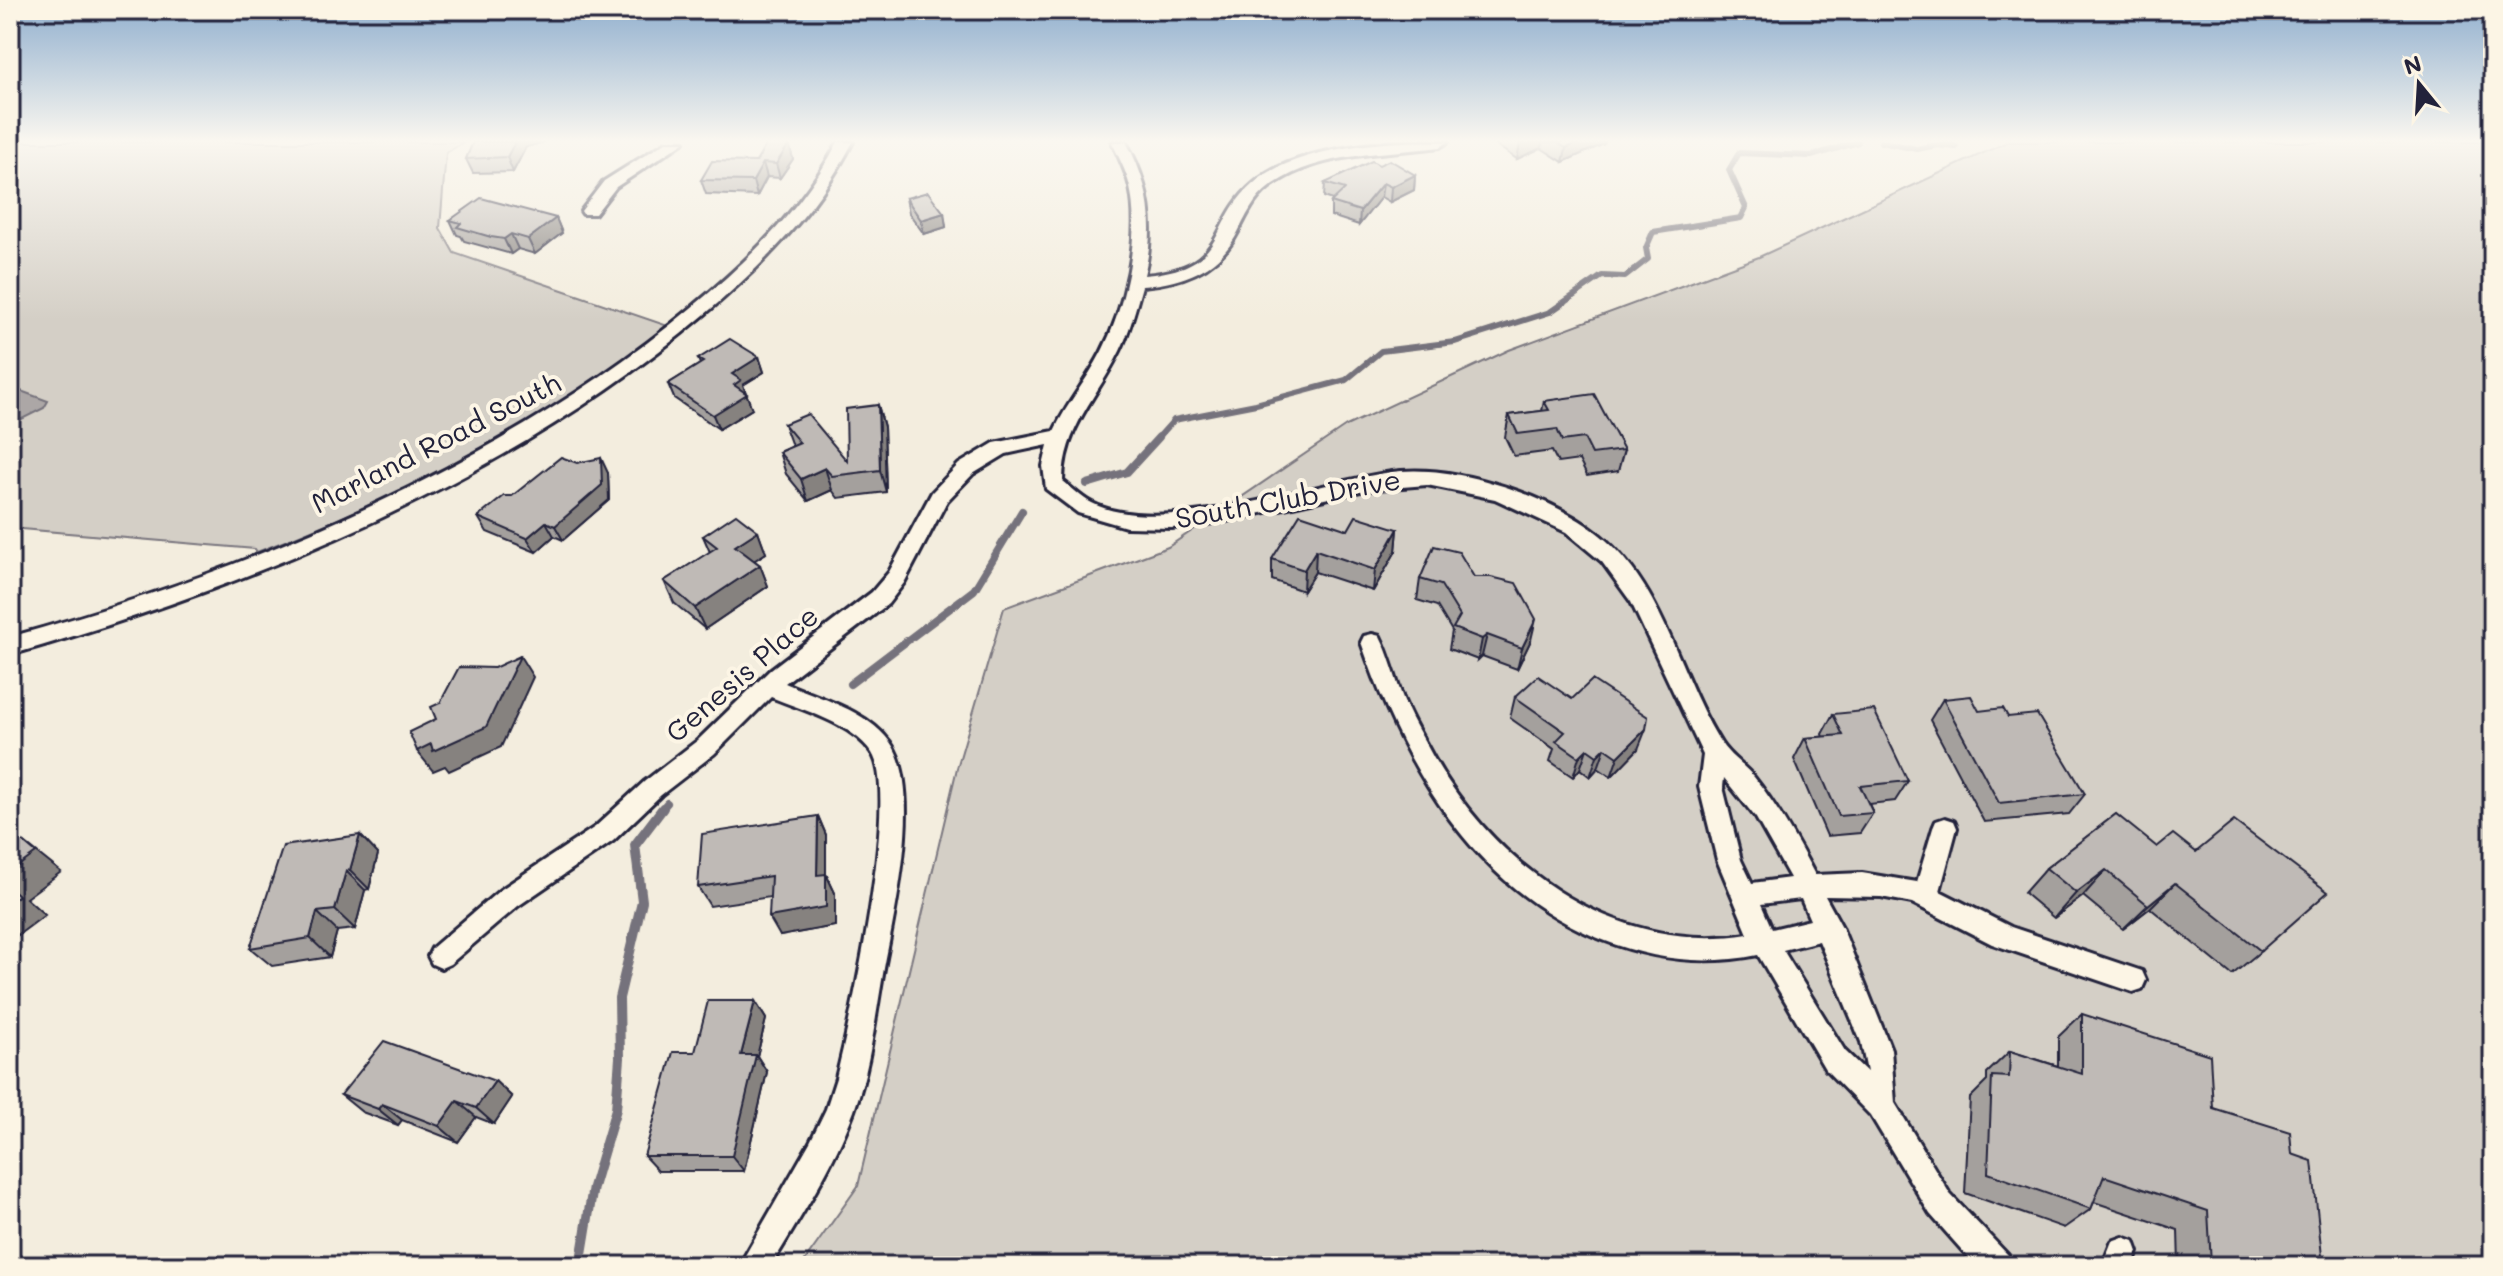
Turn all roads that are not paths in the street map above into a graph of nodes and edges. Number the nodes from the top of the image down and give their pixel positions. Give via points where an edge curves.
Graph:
1 (596, 202) edge
2 (808, 202) edge
3 (1143, 202) edge
4 (1245, 202) edge
5 (589, 211) dead end
6 (1135, 281) junction
7 (1061, 436) junction
8 (1372, 642) dead end
9 (10, 646) edge
10 (768, 686) junction
11 (1715, 753) junction
12 (1945, 828) dead end
13 (1808, 886) junction
14 (1926, 895) junction
15 (1743, 896) junction
16 (1829, 927) junction
17 (1764, 941) junction
18 (441, 956) dead end
19 (2133, 980) dead end
20 (1881, 1106) junction
21 (754, 1266) edge
22 (1997, 1266) edge

1 - 5 street
2 - 9 street, Marland Road South via 741,274 665,341 499,449 327,532 113,615
3 - 6 street, South Club Drive via 1145,230
4 - 6 street via 1228,236 1198,265 1181,275
6 - 7 street, South Club Drive via 1110,353
7 - 10 street, Genesis Place via 1001,448 966,469 939,497 897,577 880,598
7 - 11 street, South Club Drive via 1053,456 1053,484 1075,503 1128,518 1202,520 1404,478 1483,488 1552,517 1590,539 1629,580
8 - 17 street via 1384,682 1426,768 1476,835 1521,880 1574,917 1615,936 1697,950
10 - 18 street, Genesis Place via 604,834 509,898
10 - 21 street via 850,723 883,750 892,773 891,848 855,1055 839,1111
11 - 13 street, South Club Drive via 1745,785
11 - 15 street, South Club Drive via 1711,787
12 - 14 street
13 - 14 street via 1871,884
13 - 15 street
13 - 16 street, South Club Drive
14 - 19 street via 2010,938 2082,967
15 - 17 street, South Club Drive
16 - 17 street
16 - 20 street, South Club Drive via 1880,1061
17 - 20 street, South Club Drive via 1835,1060
20 - 22 street, South Club Drive via 1940,1204

